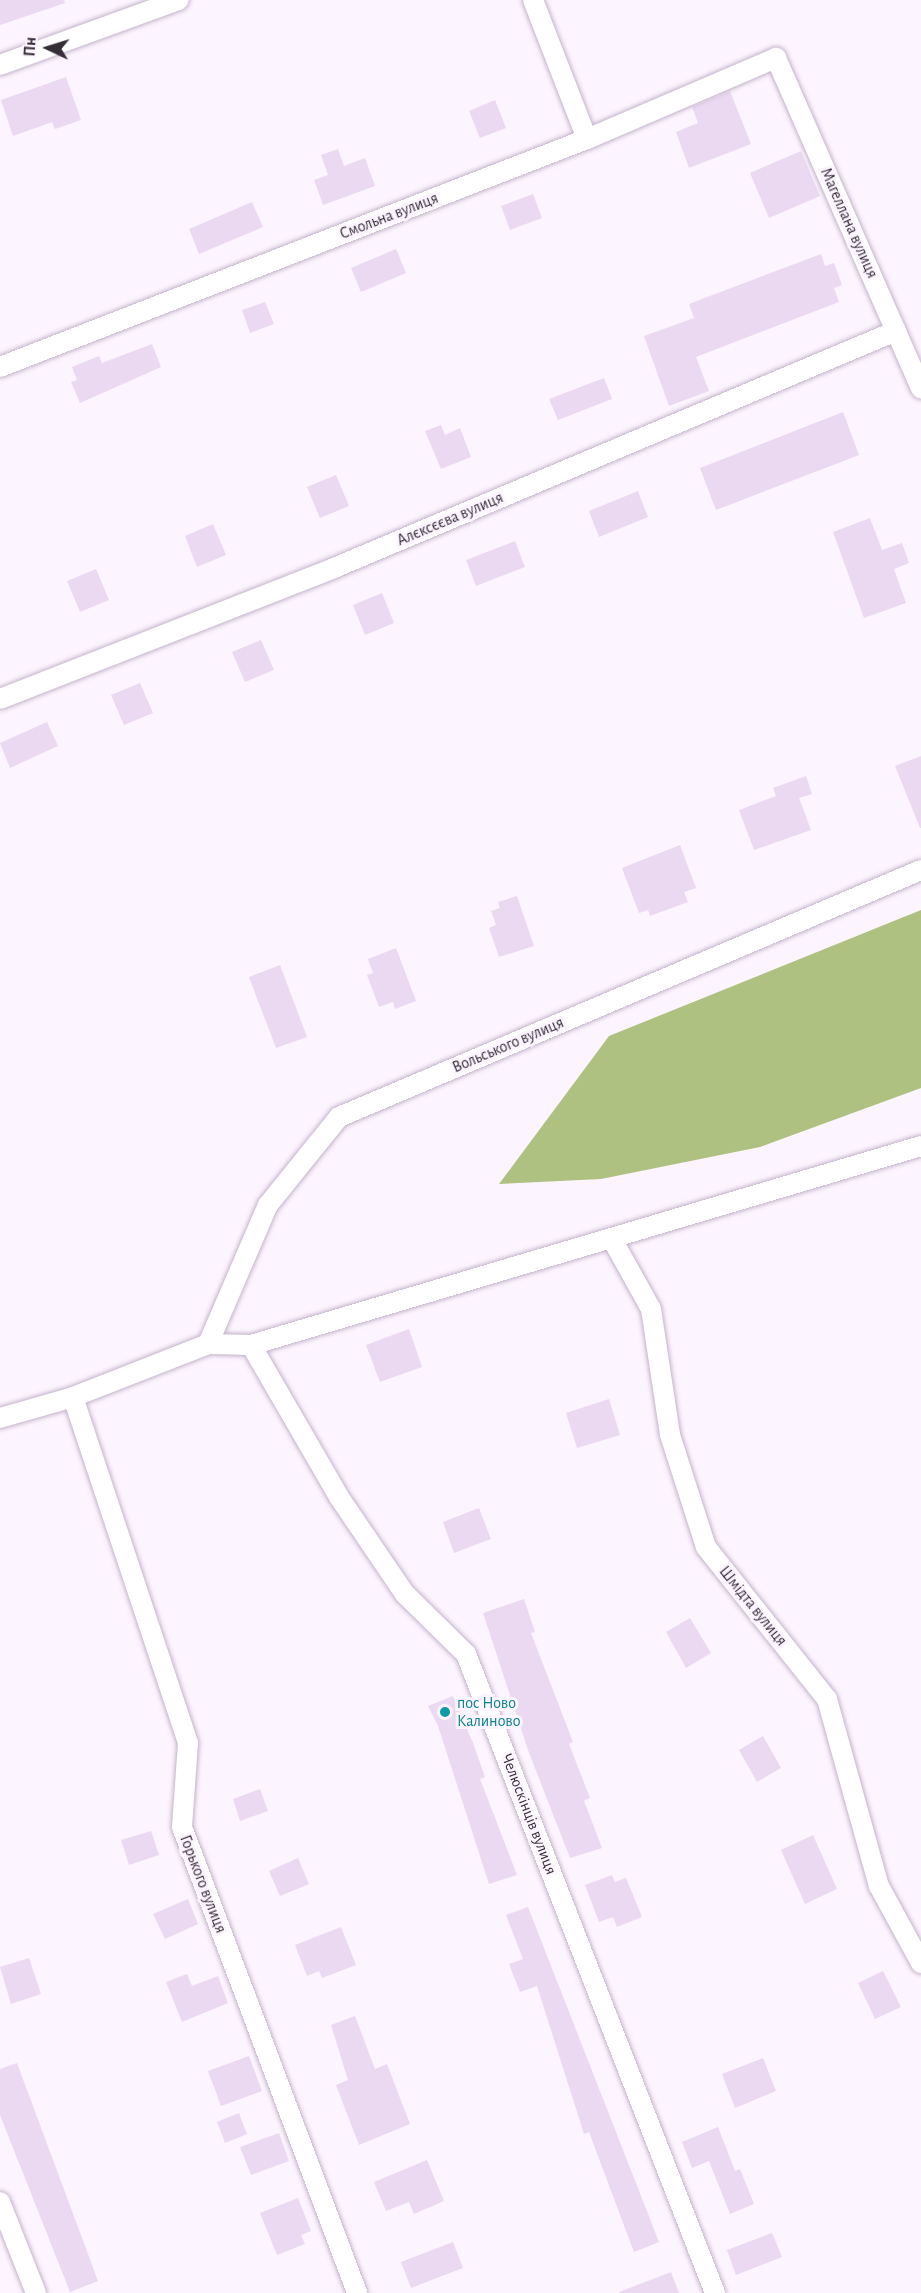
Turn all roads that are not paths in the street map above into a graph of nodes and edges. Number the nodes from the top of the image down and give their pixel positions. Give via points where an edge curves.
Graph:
1 (179, 0) edge
2 (533, 0) edge
3 (776, 58) joint
4 (0, 65) edge
5 (587, 140) junction
6 (896, 331) junction
7 (0, 367) edge
8 (921, 389) edge
9 (0, 699) edge
10 (921, 870) edge
11 (921, 1146) edge
12 (612, 1239) junction
13 (208, 1344) junction
14 (251, 1345) junction
15 (73, 1397) junction
16 (0, 1418) edge
17 (921, 1963) edge
18 (0, 2202) edge
19 (36, 2293) edge
20 (357, 2293) edge
21 (715, 2293) edge

1 - 4 street
2 - 5 street
3 - 5 street, Смольна вулиця
3 - 6 street, Магеллана вулиця
5 - 7 street, Смольна вулиця
6 - 8 street, Магеллана вулиця
6 - 9 street, Алєксєєва вулиця via 334,568
10 - 13 street, Вольського вулиця via 339,1117 268,1206
11 - 12 street
12 - 14 street
12 - 17 street, Шмідта вулиця via 651,1309 670,1435 706,1547 827,1699 879,1886
13 - 14 street
13 - 15 street
14 - 21 street, Челюскінців вулиця via 339,1497 405,1594 466,1654
15 - 16 street
15 - 20 street, Горького вулиця via 188,1743 182,1827
18 - 19 street

